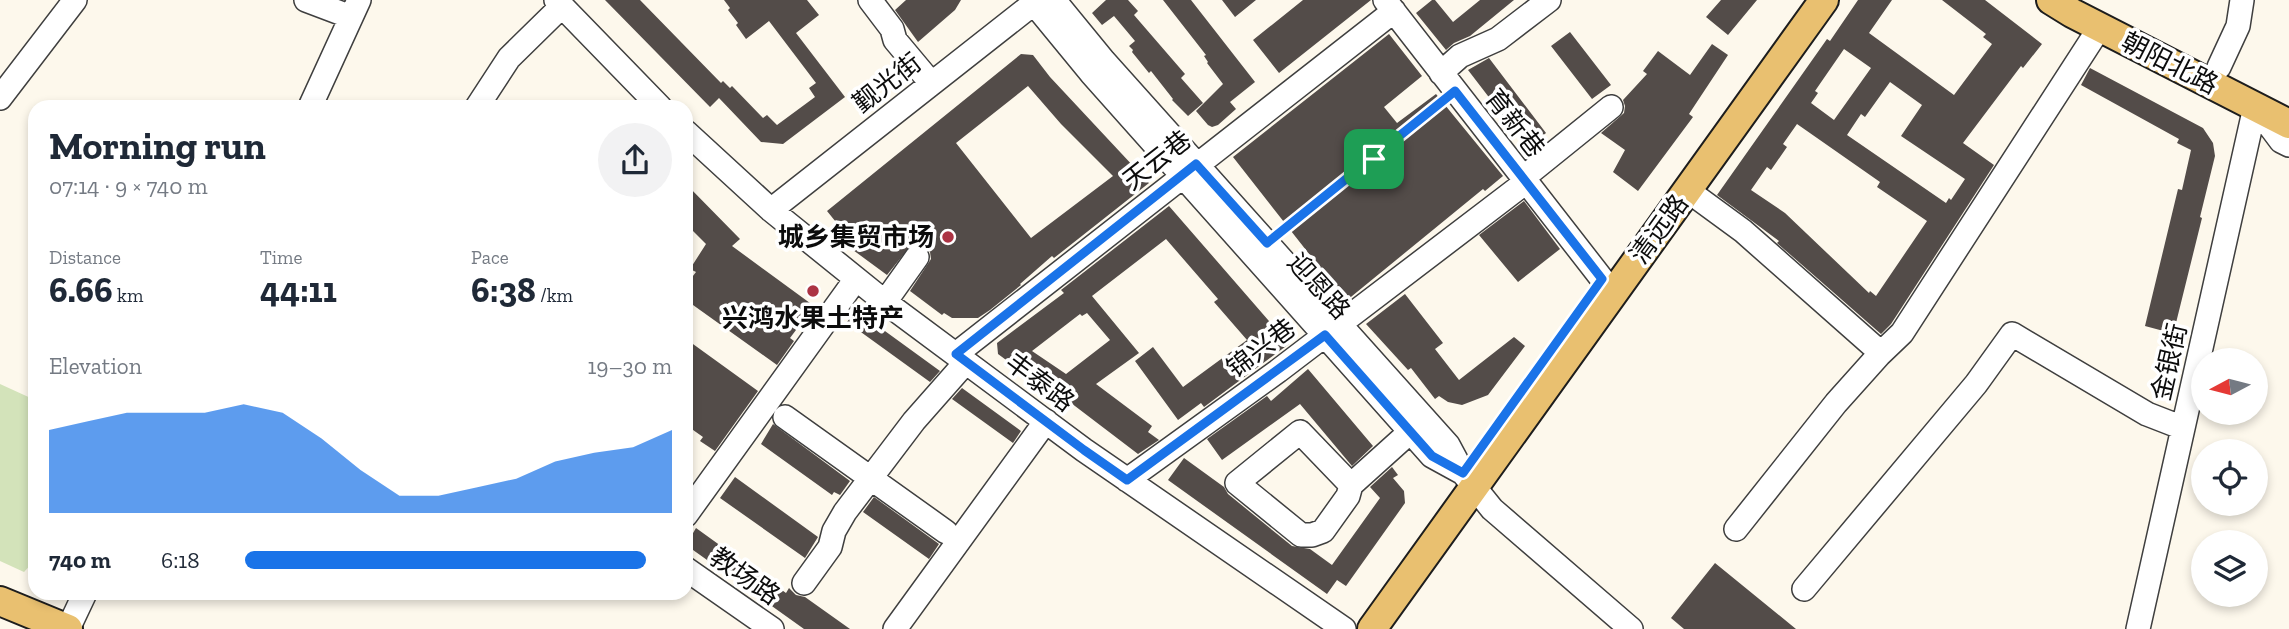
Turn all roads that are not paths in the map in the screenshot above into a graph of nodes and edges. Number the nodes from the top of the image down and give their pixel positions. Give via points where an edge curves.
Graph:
1 (75, 0) edge
2 (306, 0) edge
3 (870, 0) edge
4 (1549, 0) edge
5 (1803, 0) edge
6 (1824, 0) edge
7 (2051, 0) edge
8 (2089, 0) edge
9 (2242, 0) edge
10 (1039, 1) edge
11 (559, 3) edge
12 (1389, 6) edge
13 (355, 8) edge
14 (2100, 27) junction
15 (2219, 67) junction
16 (1448, 82) junction
17 (931, 83) junction
18 (0, 98) edge
19 (313, 100) edge
20 (482, 100) edge
21 (653, 100) edge
22 (2289, 103) edge
23 (1611, 107) dead end
24 (2255, 107) junction
25 (2289, 124) edge
26 (693, 138) edge
27 (2289, 145) edge
28 (1189, 170) junction
29 (1525, 180) junction
30 (1687, 190) junction
31 (771, 210) junction
32 (917, 257) dead end
33 (856, 279) junction
34 (1602, 279) junction
35 (885, 302) junction
36 (1332, 330) junction
37 (1881, 353) junction
38 (961, 358) junction
39 (785, 417) dead end
40 (1046, 421) junction
41 (2183, 428) junction
42 (1410, 431) junction
43 (871, 478) junction
44 (1127, 480) junction
45 (1468, 480) junction
46 (1352, 485) junction
47 (693, 505) edge
48 (1736, 529) dead end
49 (946, 532) dead end
50 (693, 574) edge
51 (804, 583) dead end
52 (1804, 589) dead end
53 (82, 600) edge
54 (0, 601) edge
55 (68, 629) edge
56 (772, 629) edge
57 (895, 629) edge
58 (1344, 629) edge
59 (1352, 629) edge
60 (1372, 629) edge
61 (1631, 629) edge
62 (2138, 629) edge

1 - 18 street
2 - 13 street
3 - 17 street via 895,40
4 - 16 street via 1498,39 1460,56
5 - 34 main road, 清远路
6 - 30 main road, 清远路
7 - 14 main road, 朝阳北路
8 - 15 main road, 朝阳北路
9 - 15 street via 2238,26
10 - 17 street, 觐光街
10 - 28 street, 迎恩路 via 1091,73
11 - 20 street via 509,58
11 - 21 street
12 - 16 street, 育新巷
12 - 28 street, 天云巷
13 - 19 street
14 - 24 main road, 朝阳北路
14 - 37 street via 1902,333
15 - 22 main road, 朝阳北路
16 - 29 street, 育新巷
17 - 31 street, 觐光街
23 - 29 street, 锦兴巷
24 - 25 main road, 朝阳北路
24 - 27 street
24 - 41 street, 金银街
26 - 31 street, 丰泰路
28 - 36 street, 迎恩路
28 - 36 street, 迎恩路 via 1267,243
28 - 38 street, 天云巷
29 - 34 street, 育新巷
29 - 36 street, 锦兴巷
30 - 37 street via 1743,231
30 - 45 main road, 清远路
31 - 33 street, 丰泰路
32 - 35 street
33 - 35 street, 丰泰路
33 - 47 street
34 - 45 main road, 清远路
35 - 38 street, 丰泰路
36 - 42 street, 迎恩路
36 - 44 street, 锦兴巷
36 - 45 street, 迎恩路 via 1448,445
37 - 48 street
38 - 40 street, 丰泰路
38 - 43 street, 天云巷
39 - 43 street
40 - 44 street, 丰泰路
40 - 57 street
41 - 52 street via 2147,414 2012,334 1976,384
41 - 62 street, 金银街
42 - 45 street, 迎恩路 via 1432,456
42 - 46 street
43 - 49 street
43 - 51 street, 天云巷 via 845,512 830,547
44 - 58 street, 丰泰路
45 - 59 main road, 清远路
45 - 60 main road, 清远路
45 - 61 street, 迎恩路 via 1492,509
46 - 46 street via 1323,531 1306,536 1237,483 1300,432
50 - 56 street, 教场路
53 - 55 street
54 - 55 main road

